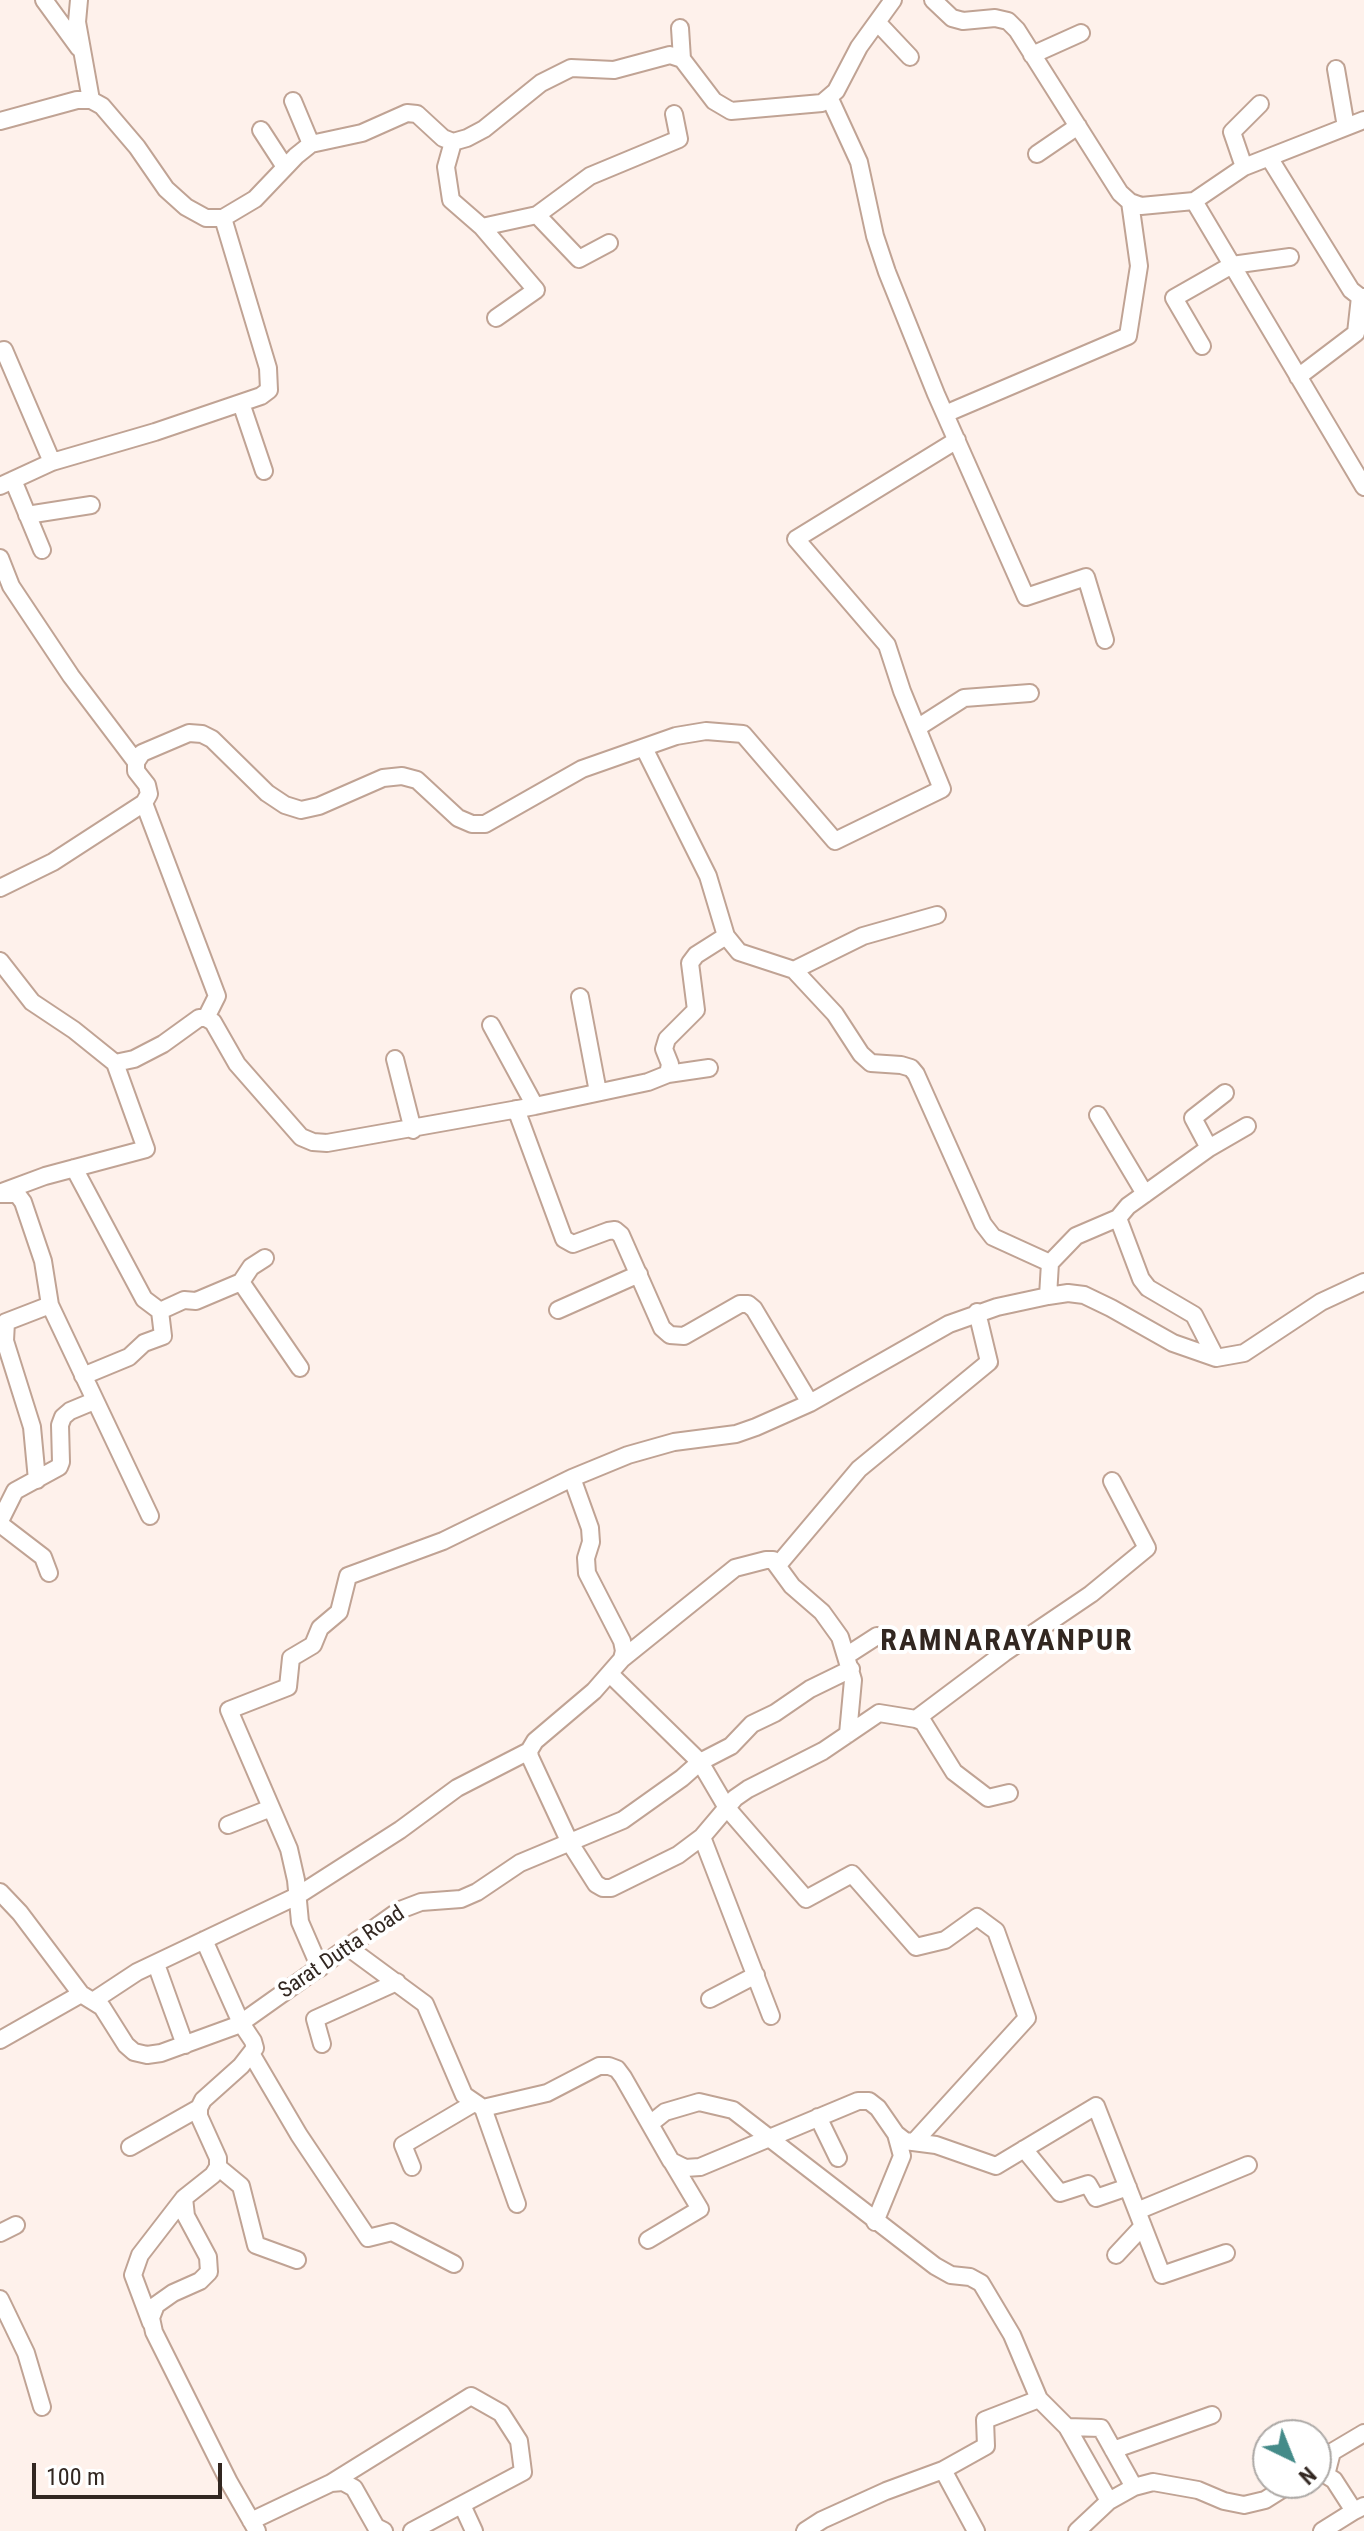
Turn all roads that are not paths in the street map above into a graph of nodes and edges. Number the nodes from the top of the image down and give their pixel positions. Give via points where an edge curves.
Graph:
1 (44, 0) edge
2 (79, 0) edge
3 (893, 0) edge
4 (933, 0) edge
5 (877, 22) junction
6 (680, 28) dead end
7 (1081, 33) dead end
8 (83, 52) junction
9 (1032, 55) junction
10 (910, 57) dead end
11 (682, 59) junction
12 (1336, 69) dead end
13 (830, 99) junction
14 (91, 100) junction
15 (293, 101) dead end
16 (1260, 104) dead end
17 (674, 114) dead end
18 (1364, 120) edge
19 (0, 121) edge
20 (1078, 126) junction
21 (1346, 127) junction
22 (261, 130) dead end
23 (453, 142) junction
24 (311, 144) junction
25 (1037, 154) dead end
26 (1270, 159) junction
27 (285, 167) junction
28 (1244, 167) junction
29 (1194, 201) junction
30 (1130, 202) junction
31 (537, 215) junction
32 (223, 218) junction
33 (482, 227) junction
34 (609, 243) dead end
35 (1290, 257) dead end
36 (1232, 265) junction
37 (1362, 297) edge
38 (496, 318) dead end
39 (1202, 346) dead end
40 (0, 351) edge
41 (1298, 377) junction
42 (241, 403) junction
43 (945, 414) junction
44 (957, 440) junction
45 (52, 462) junction
46 (264, 471) dead end
47 (6, 483) edge
48 (1364, 487) edge
49 (91, 505) dead end
50 (27, 515) junction
51 (42, 550) dead end
52 (0, 558) edge
53 (1105, 640) dead end
54 (1030, 693) dead end
55 (917, 728) junction
56 (644, 748) junction
57 (136, 762) junction
58 (144, 803) junction
59 (0, 888) edge
60 (937, 915) dead end
61 (726, 936) junction
62 (0, 961) edge
63 (794, 970) junction
64 (580, 997) dead end
65 (206, 1018) junction
66 (491, 1025) dead end
67 (395, 1059) dead end
68 (115, 1063) junction
69 (709, 1068) dead end
70 (668, 1074) junction
71 (598, 1092) junction
72 (1225, 1093) dead end
73 (535, 1106) junction
74 (516, 1109) junction
75 (1098, 1115) dead end
76 (1247, 1126) dead end
77 (413, 1130) junction
78 (1209, 1148) junction
79 (74, 1168) junction
80 (0, 1193) edge
81 (1145, 1194) junction
82 (1118, 1218) junction
83 (265, 1258) dead end
84 (1050, 1263) junction
85 (639, 1274) junction
86 (241, 1282) junction
87 (1364, 1282) edge
88 (1048, 1296) junction
89 (50, 1305) junction
90 (558, 1310) dead end
91 (160, 1311) junction
92 (977, 1312) junction
93 (2, 1342) edge
94 (1216, 1358) junction
95 (300, 1368) dead end
96 (83, 1376) junction
97 (94, 1401) junction
98 (810, 1403) junction
99 (572, 1478) junction
100 (37, 1480) junction
101 (1112, 1481) dead end
102 (150, 1516) dead end
103 (0, 1522) edge
104 (778, 1565) junction
105 (49, 1573) dead end
106 (877, 1636) dead end
107 (622, 1659) junction
108 (848, 1662) junction
109 (610, 1674) junction
110 (916, 1719) junction
111 (848, 1734) junction
112 (529, 1751) junction
113 (700, 1762) junction
114 (1009, 1793) dead end
115 (271, 1808) junction
116 (727, 1808) junction
117 (228, 1825) dead end
118 (702, 1837) junction
119 (570, 1843) junction
120 (0, 1892) edge
121 (297, 1896) junction
122 (204, 1940) junction
123 (349, 1948) junction
124 (156, 1964) junction
125 (320, 1968) junction
126 (756, 1975) junction
127 (397, 1982) junction
128 (87, 1998) junction
129 (710, 1999) dead end
130 (771, 2016) dead end
131 (241, 2023) junction
132 (0, 2040) edge
133 (322, 2044) dead end
134 (185, 2045) junction
135 (252, 2055) junction
136 (478, 2105) junction
137 (199, 2108) junction
138 (818, 2117) junction
139 (650, 2124) junction
140 (896, 2134) junction
141 (768, 2137) junction
142 (915, 2141) junction
143 (130, 2147) dead end
144 (1024, 2149) junction
145 (838, 2158) dead end
146 (671, 2161) junction
147 (1248, 2165) dead end
148 (218, 2167) junction
149 (412, 2167) dead end
150 (1128, 2187) junction
151 (184, 2198) junction
152 (517, 2204) dead end
153 (1140, 2219) junction
154 (875, 2222) junction
155 (16, 2225) dead end
156 (0, 2233) edge
157 (648, 2240) dead end
158 (1226, 2253) dead end
159 (1116, 2255) dead end
160 (297, 2260) dead end
161 (454, 2264) dead end
162 (0, 2299) edge
163 (154, 2332) junction
164 (1039, 2399) junction
165 (42, 2407) dead end
166 (1212, 2415) dead end
167 (1067, 2427) junction
168 (1364, 2433) edge
169 (1113, 2450) junction
170 (1332, 2452) edge
171 (943, 2470) junction
172 (1332, 2482) edge
173 (331, 2483) junction
174 (1134, 2487) junction
175 (1267, 2499) edge
176 (1109, 2501) junction
177 (462, 2505) junction
178 (1359, 2508) edge
179 (254, 2526) edge
180 (376, 2530) edge
181 (412, 2531) edge
182 (474, 2531) edge
183 (805, 2531) edge
184 (976, 2531) edge
185 (1077, 2531) edge
186 (1322, 2531) edge

1 - 8 street
2 - 8 street
3 - 5 street
4 - 9 street via 952,18 1008,21
5 - 10 street
5 - 13 street
6 - 11 street
7 - 9 street
8 - 14 street
9 - 20 street
11 - 13 street via 714,101 731,111
11 - 23 street via 670,55 614,70 558,72 484,129
12 - 21 street
13 - 43 street via 859,162 879,248
14 - 19 street
14 - 32 street via 102,106 186,207 206,218
15 - 24 street
16 - 28 street via 1232,132
17 - 31 street via 679,139 590,176
18 - 21 street
20 - 25 street
20 - 30 street
21 - 26 street
22 - 27 street
23 - 24 street via 417,114 407,113 362,133
23 - 33 street via 446,167 451,200
24 - 27 street
26 - 28 street
26 - 37 street via 1351,290
27 - 32 street via 255,199
28 - 29 street
29 - 30 street via 1141,206
29 - 36 street
30 - 43 street via 1139,266 1128,336
31 - 33 street
31 - 34 street via 579,259
32 - 42 street via 270,381 269,390
33 - 38 street via 536,290
35 - 36 street
36 - 39 street via 1174,298
36 - 41 street
37 - 41 street via 1356,333
40 - 45 street via 4,350
41 - 48 street
42 - 45 street
42 - 46 street
43 - 44 street
44 - 53 street via 1026,597 1086,577
44 - 55 street via 796,539 887,645
45 - 47 street
47 - 50 street
49 - 50 street
50 - 51 street
52 - 57 street via 11,586 62,663
54 - 55 street via 964,698
55 - 56 street via 942,789 835,841 743,734 691,732
56 - 57 street via 567,776 485,824 458,818 417,780 402,776 383,778 319,806 301,810 285,805 202,734 189,733 142,753
56 - 61 street via 708,876
57 - 58 street via 149,794
58 - 59 street via 53,862
58 - 65 street via 217,996
60 - 63 street via 863,936
61 - 63 street via 739,952
61 - 70 street via 690,963 696,1010 667,1039
62 - 68 street via 32,1002
63 - 84 street via 871,1063 901,1065 916,1074 993,1237
64 - 71 street
65 - 68 street via 134,1059
65 - 77 street via 237,1064 301,1137 327,1143
66 - 73 street
67 - 77 street
68 - 79 street via 146,1149
69 - 70 street
70 - 71 street
71 - 73 street
72 - 78 street via 1193,1118
73 - 74 street
74 - 77 street
74 - 85 street via 564,1239 573,1244 615,1230
75 - 81 street
76 - 78 street
78 - 81 street
79 - 80 street
79 - 91 street via 144,1299
80 - 89 street via 17,1194 23,1202 43,1261
81 - 82 street
82 - 84 street via 1076,1236
82 - 94 street via 1141,1279 1194,1315
83 - 86 street
84 - 88 street
85 - 90 street
85 - 98 street via 670,1335 684,1336 748,1304
86 - 91 street
86 - 95 street
87 - 94 street via 1321,1302 1244,1353
88 - 92 street
88 - 94 street via 1084,1295 1173,1343
89 - 93 street via 6,1322
89 - 96 street
91 - 96 street via 163,1336
92 - 98 street
92 - 104 street via 989,1362 859,1469
93 - 100 street via 32,1427
96 - 97 street
97 - 100 street via 63,1417 59,1467
97 - 102 street
98 - 99 street via 736,1434 662,1445
99 - 107 street via 590,1528 587,1573 622,1641
99 - 115 street via 443,1541 348,1576 339,1612 320,1628 313,1645 291,1658 288,1687 229,1710
100 - 103 street via 15,1491
101 - 110 street via 1147,1548
103 - 105 street via 43,1557
104 - 107 street via 766,1560 735,1568
104 - 108 street via 832,1624
106 - 108 street, Sarat Dutta Road
107 - 109 street
108 - 111 street
108 - 113 street, Sarat Dutta Road via 752,1724 731,1746
109 - 112 street
109 - 113 street
110 - 111 street via 879,1713
110 - 114 street via 928,1728 954,1772 988,1798
111 - 116 street via 748,1789
112 - 119 street
112 - 121 street via 457,1788
113 - 116 street
113 - 119 street, Sarat Dutta Road via 623,1820
115 - 117 street
115 - 121 street via 293,1865
116 - 118 street
116 - 142 street via 806,1899 852,1874 916,1947 945,1940 977,1917 996,1931 1027,2018
118 - 119 street via 611,1888 596,1884
118 - 126 street
119 - 123 street, Sarat Dutta Road via 520,1863 461,1899 421,1902 400,1910
120 - 128 street, Sarat Dutta Road
121 - 122 street
121 - 125 street via 300,1922
122 - 124 street
122 - 131 street
123 - 125 street, Sarat Dutta Road
123 - 127 street
124 - 128 street
124 - 134 street
125 - 131 street, Sarat Dutta Road
126 - 129 street
126 - 130 street
127 - 133 street via 315,2019
127 - 136 street via 425,2004 464,2095
128 - 132 street
128 - 134 street, Sarat Dutta Road via 102,2007 134,2052 147,2055
131 - 134 street, Sarat Dutta Road
131 - 135 street via 253,2041
135 - 137 street
135 - 161 street via 368,2238 392,2232
136 - 139 street via 547,2093 609,2066 623,2077
136 - 149 street via 403,2145
136 - 152 street
137 - 143 street
137 - 148 street
138 - 140 street via 869,2101
138 - 141 street
138 - 145 street
139 - 141 street via 665,2112 699,2102 733,2110
139 - 146 street
140 - 142 street
140 - 154 street via 902,2156
141 - 146 street via 700,2167 685,2168
141 - 154 street
142 - 144 street via 996,2166
144 - 150 street via 1060,2193 1088,2184 1096,2198
144 - 150 street via 1096,2106
146 - 157 street via 700,2209
147 - 153 street
148 - 151 street
148 - 160 street via 241,2186 256,2245
150 - 153 street
151 - 163 street via 140,2255 133,2275
151 - 163 street via 209,2272 156,2305 151,2318
153 - 158 street via 1162,2275
153 - 159 street
154 - 164 street via 935,2266 981,2283 1012,2335
155 - 156 street
162 - 165 street via 26,2353
163 - 179 street
164 - 167 street
164 - 171 street via 985,2420 986,2446
166 - 169 street
167 - 169 street via 1101,2428
167 - 176 street
168 - 170 street
169 - 174 street
171 - 183 street
171 - 184 street
172 - 178 street
173 - 177 street via 471,2396 501,2413 519,2441 523,2472
173 - 179 street
173 - 180 street via 354,2488
174 - 175 street via 1166,2483 1244,2505
174 - 176 street
176 - 185 street
177 - 181 street
177 - 182 street
178 - 186 street

